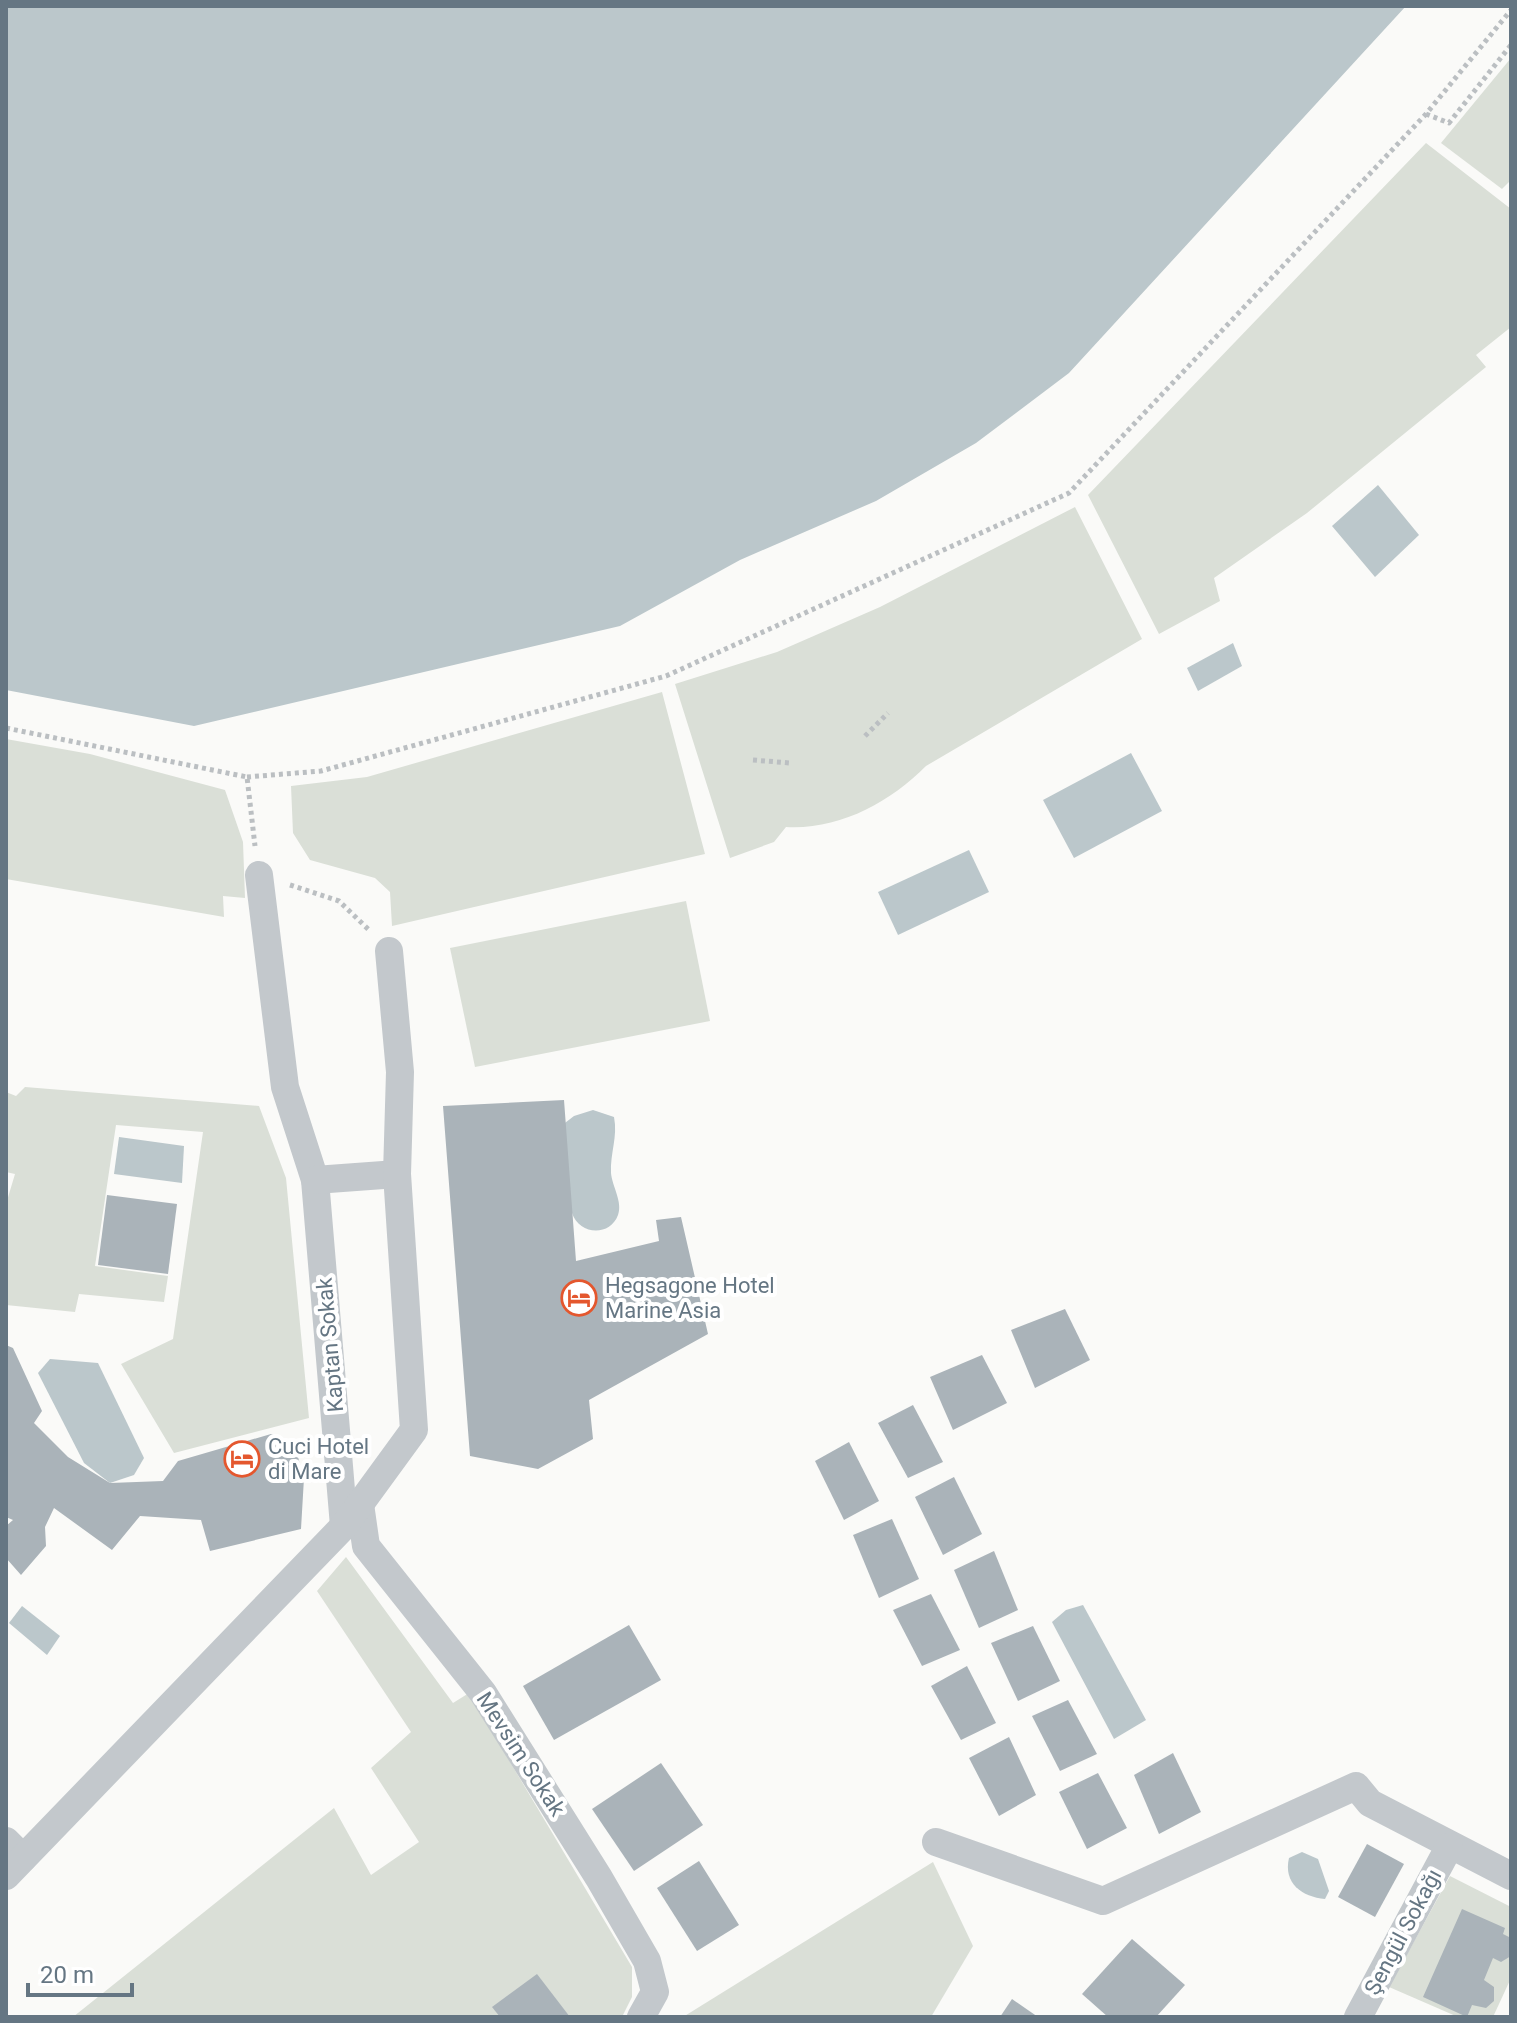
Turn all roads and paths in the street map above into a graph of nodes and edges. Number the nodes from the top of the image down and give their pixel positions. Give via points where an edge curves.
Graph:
1 (1511, 10) edge
2 (1511, 45) edge
3 (1426, 114) junction
4 (888, 713) dead end
5 (6, 728) edge
6 (865, 736) dead end
7 (753, 760) dead end
8 (790, 763) dead end
9 (247, 777) junction
10 (259, 875) junction
11 (389, 951) joint
12 (397, 1174) junction
13 (315, 1180) junction
14 (352, 1515) junction
15 (936, 1842) dead end
16 (1449, 1847) junction
17 (12, 1859) edge
18 (1511, 1876) edge
19 (641, 2017) edge
20 (1358, 2017) edge

1 - 3 path
2 - 3 path via 1449,123
3 - 9 path via 1069,493 666,676 321,771
4 - 6 path
5 - 9 path
7 - 8 path
9 - 10 path
10 - 11 path via 339,901
10 - 13 street, Kaptan Sokak via 285,1087
11 - 12 street via 400,1072
12 - 13 street
12 - 14 street via 414,1430
13 - 14 street, Kaptan Sokak
14 - 17 street
14 - 19 street, Mevsim Sokak via 366,1546 483,1693 647,1961 655,1992
15 - 16 street via 1103,1901 1356,1786 1370,1803
16 - 18 street
16 - 20 street, Şengül Sokağı

